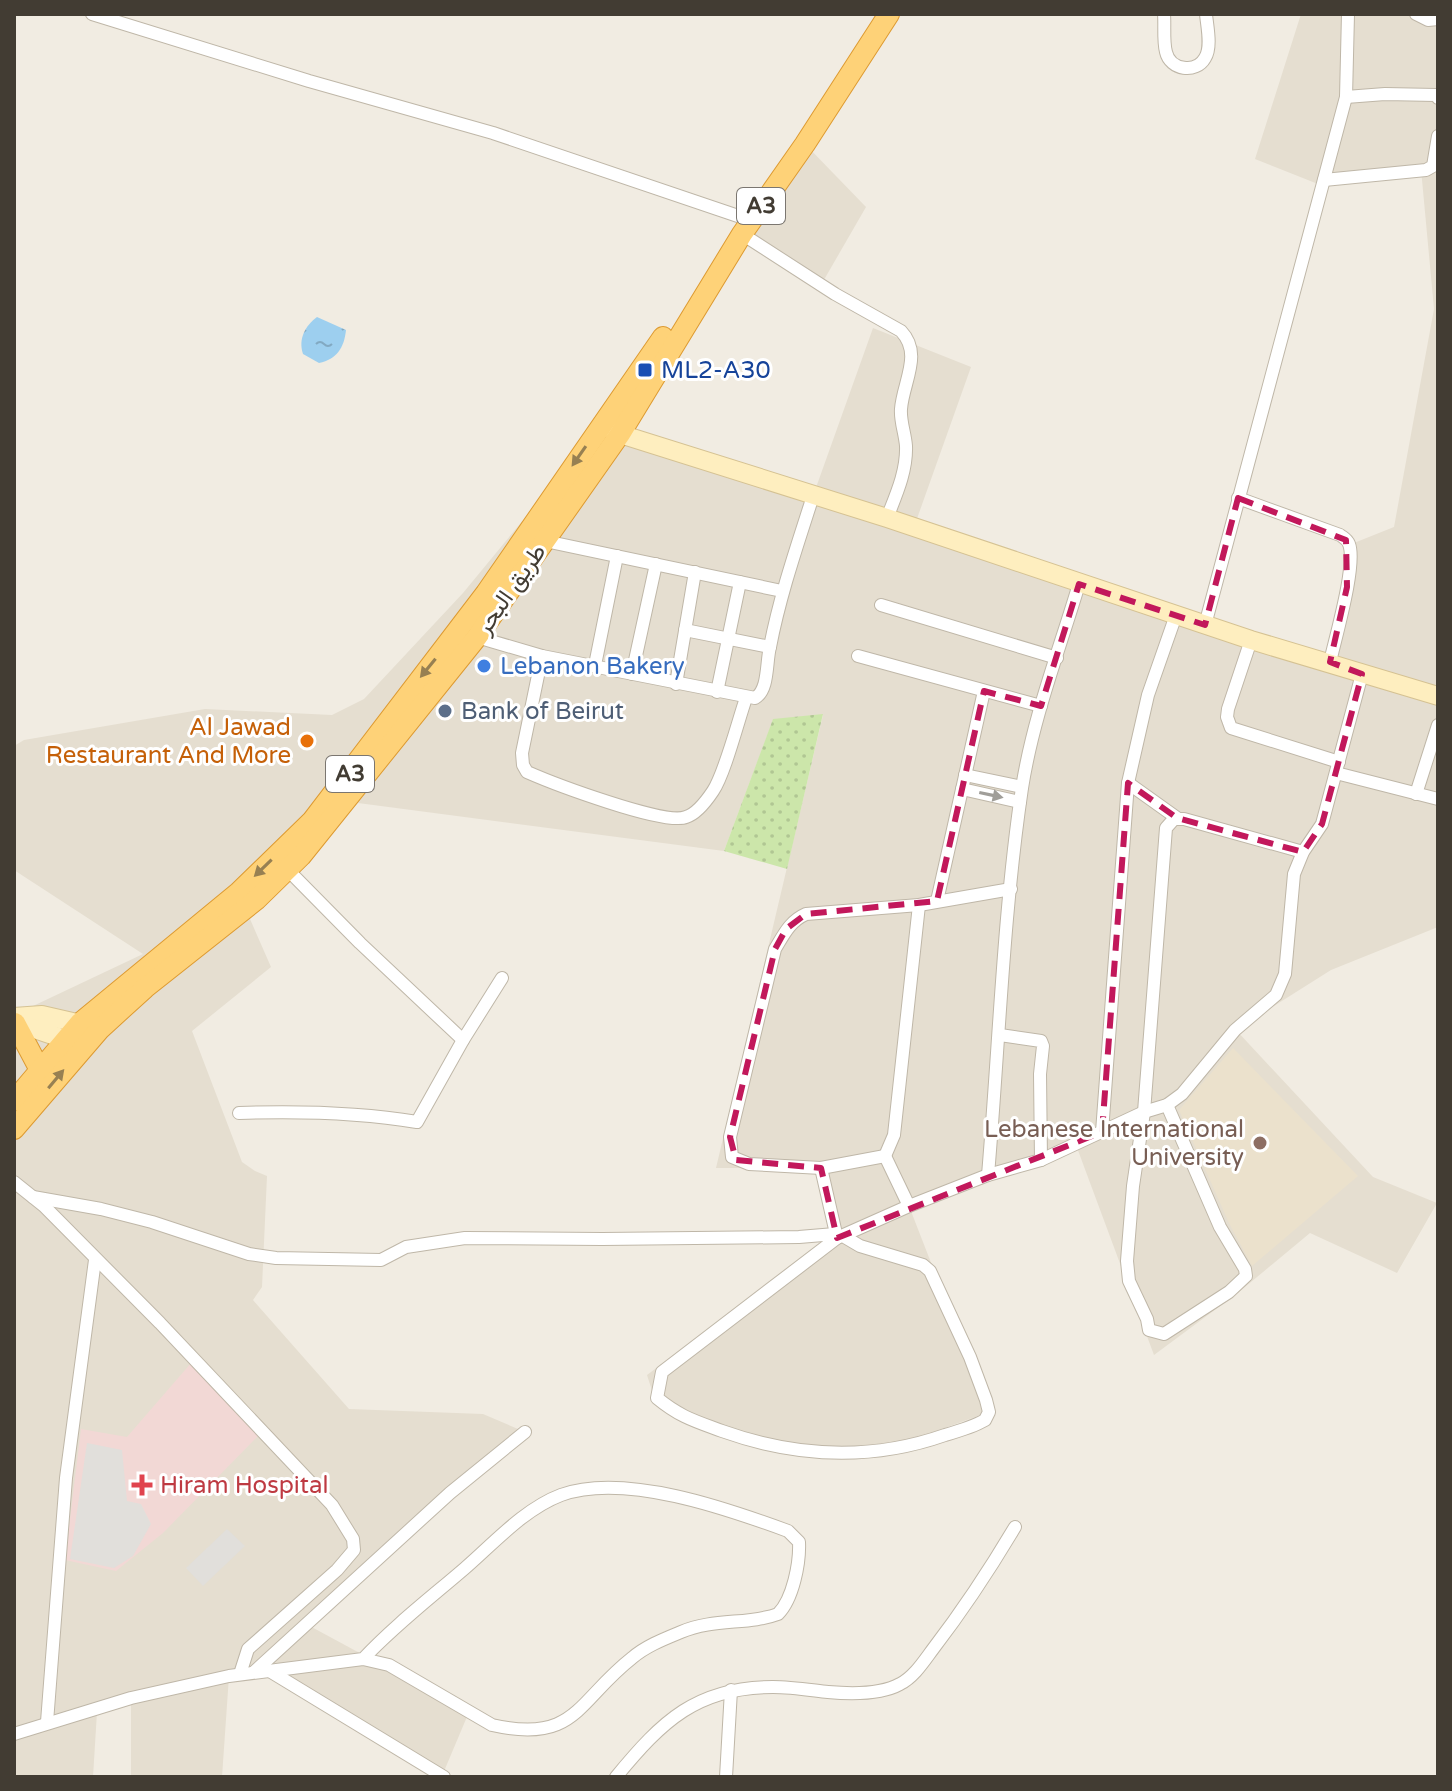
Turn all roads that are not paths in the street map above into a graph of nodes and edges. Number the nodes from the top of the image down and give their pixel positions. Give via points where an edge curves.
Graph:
1 (92, 14) edge
2 (874, 14) edge
3 (889, 14) edge
4 (1164, 14) edge
5 (1206, 14) edge
6 (1348, 14) edge
7 (1416, 14) edge
8 (1438, 19) edge
9 (1346, 97) junction
10 (1438, 98) edge
11 (1438, 136) edge
12 (1324, 180) junction
13 (742, 226) junction
14 (603, 423) junction
15 (620, 434) junction
16 (813, 496) junction
17 (1238, 498) junction
18 (887, 518) junction
19 (545, 541) junction
20 (617, 556) junction
21 (656, 564) junction
22 (695, 572) junction
23 (740, 582) junction
24 (1079, 584) junction
25 (782, 591) junction
26 (881, 605) dead end
27 (1176, 615) junction
28 (1205, 625) junction
29 (685, 630) junction
30 (477, 637) junction
31 (728, 639) junction
32 (1251, 640) junction
33 (770, 647) junction
34 (542, 656) junction
35 (858, 656) dead end
36 (1057, 658) junction
37 (1330, 662) junction
38 (595, 665) junction
39 (632, 674) junction
40 (1362, 674) junction
41 (676, 684) junction
42 (1438, 686) edge
43 (984, 691) junction
44 (717, 692) junction
45 (1438, 696) edge
46 (746, 698) junction
47 (1041, 706) junction
48 (1438, 725) edge
49 (1338, 767) junction
50 (965, 775) junction
51 (1128, 783) junction
52 (1022, 787) junction
53 (962, 789) junction
54 (1416, 794) junction
55 (1438, 799) edge
56 (1020, 802) junction
57 (1177, 818) junction
58 (1303, 852) junction
59 (287, 869) junction
60 (1011, 889) junction
61 (937, 901) junction
62 (919, 905) junction
63 (502, 978) dead end
64 (14, 1020) edge
65 (80, 1023) junction
66 (100, 1029) junction
67 (1000, 1035) junction
68 (463, 1040) junction
69 (74, 1043) junction
70 (40, 1070) junction
71 (14, 1101) edge
72 (1167, 1105) junction
73 (1144, 1112) junction
74 (239, 1113) dead end
75 (14, 1129) edge
76 (1102, 1132) junction
77 (885, 1156) junction
78 (1041, 1160) junction
79 (821, 1168) junction
80 (988, 1175) junction
81 (14, 1182) edge
82 (33, 1197) junction
83 (909, 1206) junction
84 (838, 1236) junction
85 (95, 1260) junction
86 (525, 1432) dead end
87 (1015, 1527) dead end
88 (363, 1659) junction
89 (261, 1671) junction
90 (240, 1674) junction
91 (731, 1690) junction
92 (47, 1722) junction
93 (14, 1734) edge
94 (444, 1777) edge
95 (616, 1777) edge
96 (726, 1777) edge

1 - 13 street via 493,133
2 - 13 highway, طريق البحر / A3
3 - 13 highway, طريق البحر / A3 via 805,144
4 - 5 street via 1166,53 1184,68 1205,58
6 - 9 street
7 - 8 street
9 - 10 street via 1420,93
9 - 12 street
11 - 12 street via 1436,159 1426,170
12 - 17 street
13 - 14 highway, طريق البحر / A3
13 - 15 highway, طريق البحر / A3
13 - 18 street via 835,294 907,338 911,363 900,412 906,457
14 - 15 main road
14 -> 65 highway, طريق البحر / A3 via 469,615 312,821 239,892
15 - 16 main road
15 - 19 highway, طريق البحر / A3
16 - 18 main road
16 - 25 street
17 - 28 street
17 - 37 street via 1340,535 1349,545 1347,587
18 - 24 main road
19 - 20 street
19 - 30 highway, طريق البحر / A3
20 - 21 street
20 - 38 street
21 - 22 street
21 - 39 street
22 - 23 street
22 - 29 street
23 - 25 street
23 - 31 street
24 - 27 main road
24 - 36 street
25 - 33 street
26 - 36 street
27 - 28 main road
27 - 51 street via 1148,695
28 - 32 main road
29 - 31 street
29 - 41 street
30 - 34 street
30 - 59 highway, طريق البحر / A3 via 345,805
31 - 33 street
31 - 44 street
32 - 37 main road
32 - 49 street via 1228,709 1231,728
33 - 46 street via 761,695
34 - 38 street
34 - 46 street via 522,753 527,772 666,817 691,815 715,789
35 - 43 street
36 - 47 street
37 - 40 main road
38 - 39 street
39 - 41 street
40 - 45 main road
40 - 49 street
41 - 44 street
42 - 45 street
43 - 47 street
43 - 50 street
44 - 46 street
47 - 52 street
48 - 54 street
49 - 54 street
49 - 58 street via 1322,824
50 - 52 street
50 - 53 street
51 - 57 street
51 - 76 street
52 - 56 street
53 -> 56 street
53 - 61 street
54 - 55 street
56 - 60 street
57 - 58 street
57 - 73 street via 1166,828
58 - 72 street via 1294,874 1280,987
59 - 66 highway, طريق البحر / A3
59 - 68 street
60 - 61 street
60 - 67 street
61 - 62 street
62 - 77 street via 894,1135
62 - 79 street via 806,914 795,918 775,949 730,1148 736,1160 749,1164
63 - 68 street
64 - 65 main road via 42,1015
64 - 69 main road
64 - 70 highway
65 - 66 main road
65 - 69 highway, طريق البحر / A3
66 - 69 highway, طريق البحر / A3
67 - 78 street via 1041,1041 1043,1046
67 - 80 street
68 - 74 street via 417,1122 306,1110
69 - 70 highway, طريق البحر / A3
75 -> 69 highway, طريق البحر / A3
70 - 71 highway, طريق البحر / A3
72 - 73 street
72 - 73 street via 1246,1276 1164,1334 1149,1330 1127,1271
73 - 76 street
76 - 78 street
77 - 79 street
77 - 83 street
78 - 80 street
79 - 84 street
80 - 83 street
81 - 82 street
82 - 84 street via 101,1209 276,1258 381,1260 406,1247 465,1238
82 - 85 street
83 - 84 street
84 - 84 street via 662,1372 657,1398 680,1416 743,1439 814,1454 918,1445 985,1420 986,1400 930,1271
85 - 90 street via 332,1505 353,1539 354,1550 337,1570 248,1649
85 - 92 street via 66,1478
86 - 89 street via 450,1493
87 - 91 street via 981,1583 904,1682 857,1693 776,1687
88 - 88 street via 389,1665 492,1725 553,1726 574,1716 632,1657 651,1646 718,1621 778,1614 797,1567 799,1542 788,1531 695,1500 599,1488 569,1493 511,1528
88 - 89 street
89 - 90 street
89 - 94 street
90 - 92 street
91 - 95 street via 664,1724
91 - 96 street
92 - 93 street

